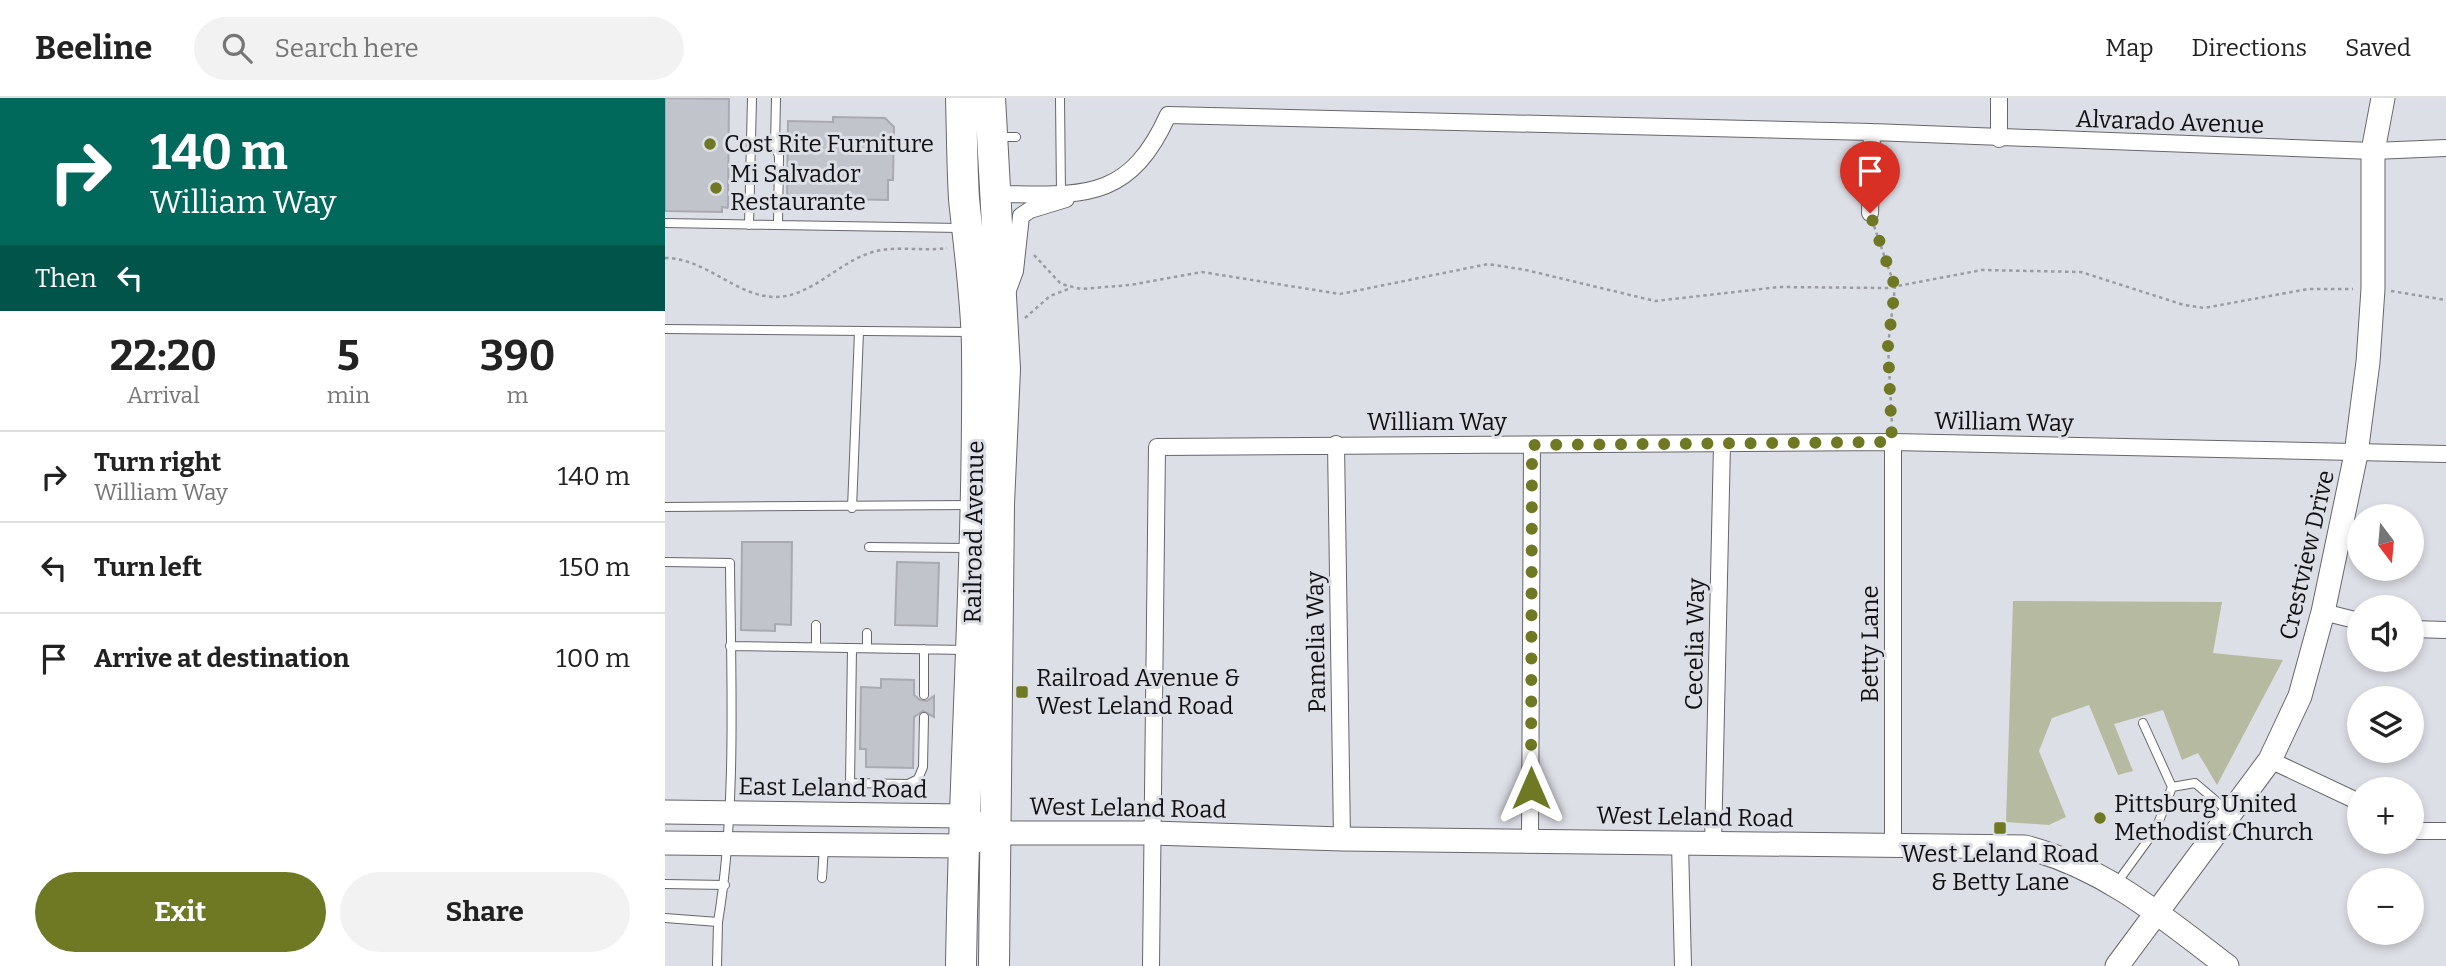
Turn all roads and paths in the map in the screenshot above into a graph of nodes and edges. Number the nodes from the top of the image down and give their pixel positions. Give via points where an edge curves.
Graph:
1 (752, 98) edge
2 (776, 98) edge
3 (961, 98) edge
4 (990, 98) edge
5 (1060, 98) edge
6 (1169, 98) edge
7 (1999, 98) edge
8 (2383, 98) edge
9 (1168, 115) junction
10 (1872, 132) junction
11 (1999, 139) junction
12 (751, 146) junction
13 (775, 146) junction
14 (2446, 148) edge
15 (2372, 151) junction
16 (1087, 192) junction
17 (1061, 194) junction
18 (979, 195) junction
19 (1870, 213) joint
20 (665, 223) edge
21 (748, 225) junction
22 (778, 225) junction
23 (987, 232) junction
24 (665, 258) edge
25 (1895, 287) junction
26 (1071, 288) junction
27 (2373, 289) junction
28 (2446, 300) edge
29 (1012, 316) junction
30 (665, 329) edge
31 (859, 332) junction
32 (976, 332) junction
33 (1892, 442) junction
34 (1336, 444) junction
35 (1722, 444) junction
36 (1532, 445) junction
37 (2356, 454) junction
38 (2446, 454) edge
39 (987, 505) junction
40 (665, 507) edge
41 (852, 508) junction
42 (869, 547) dead end
43 (974, 549) junction
44 (665, 562) edge
45 (2323, 612) junction
46 (2347, 618) edge
47 (816, 625) dead end
48 (2424, 629) edge
49 (2446, 630) edge
50 (867, 633) dead end
51 (730, 646) junction
52 (816, 647) junction
53 (852, 648) junction
54 (867, 648) junction
55 (924, 649) junction
56 (972, 650) junction
57 (924, 695) dead end
58 (924, 717) dead end
59 (2143, 723) dead end
60 (2270, 760) junction
61 (2172, 787) junction
62 (2347, 796) edge
63 (665, 811) edge
64 (728, 813) junction
65 (2230, 813) junction
66 (963, 816) junction
67 (2424, 831) edge
68 (2446, 831) edge
69 (1151, 832) junction
70 (996, 833) junction
71 (1342, 839) junction
72 (1530, 841) junction
73 (665, 843) edge
74 (725, 843) junction
75 (1680, 844) junction
76 (1713, 844) junction
77 (824, 845) junction
78 (1893, 845) junction
79 (963, 846) junction
80 (822, 878) dead end
81 (665, 884) edge
82 (2116, 884) junction
83 (725, 885) junction
84 (2156, 911) junction
85 (665, 918) edge
86 (719, 922) junction
87 (717, 966) edge
88 (961, 966) edge
89 (994, 966) edge
90 (1151, 966) edge
91 (1683, 966) edge
92 (2117, 966) edge
93 (2227, 966) edge

1 - 12 lane
2 - 13 lane
3 - 18 highway, Railroad Avenue
4 - 18 highway, Railroad Avenue via 1003,137
5 - 17 lane
6 - 9 street
7 - 11 street
8 - 15 main road, Crestview Drive
9 - 10 street, Alvarado Avenue
9 - 16 street via 1140,165 1119,181
10 - 11 street, Alvarado Avenue
10 - 19 street
11 - 15 street, Alvarado Avenue
12 - 13 lane
12 - 21 lane
13 - 22 lane via 779,156
14 - 15 street, Alvarado Avenue
15 - 27 main road, Crestview Drive
16 - 17 street
16 - 23 street via 1030,209
17 - 18 street
18 - 23 highway, Railroad Avenue
19 - 25 path
20 - 21 lane
21 - 22 lane
22 - 23 lane
23 - 24 path via 943,249 866,254 801,291 777,297 750,292 688,261
23 - 26 path via 1025,235 1024,244 1061,284
23 - 29 highway, Railroad Avenue
23 - 32 highway, Railroad Avenue
25 - 26 path via 1779,287 1655,301 1488,264 1341,294 1202,272 1119,286
25 - 27 path via 1971,270 2071,271 2204,308 2308,289
25 - 33 path via 1888,346
26 - 29 path
27 - 28 path
27 - 37 main road, Crestview Drive
29 - 39 highway, Railroad Avenue
30 - 31 lane
31 - 32 lane
31 - 41 lane
32 - 39 highway, Railroad Avenue
33 - 35 street, William Way
33 - 37 street, William Way
33 - 78 street, Betty Lane
34 - 36 street, William Way
34 - 69 street, William Way via 1157,447
34 - 71 street, Pamelia Way
35 - 36 street, William Way
35 - 76 street, Cecelia Way
36 - 72 street
37 - 38 street, William Way
37 - 45 main road, Crestview Drive
39 - 41 lane
39 - 43 highway, Railroad Avenue
39 - 70 highway, Railroad Avenue
40 - 41 lane
42 - 43 lane
43 - 56 highway, Railroad Avenue
44 - 51 lane via 730,563
45 - 46 street
45 - 60 main road, Crestview Drive via 2300,696
47 - 52 lane
48 - 49 street
50 - 54 lane
51 - 52 lane
51 - 64 lane
52 - 53 lane
53 - 54 lane
53 - 58 lane via 851,783 908,784 918,779 923,767
54 - 55 lane
55 - 56 lane
55 - 57 lane
56 - 66 highway, Railroad Avenue
59 - 61 lane
60 - 62 street
60 - 65 main road, Crestview Drive
61 - 65 lane via 2195,783
61 - 82 lane via 2156,829
63 - 64 main road, East Leland Road
64 - 66 main road, East Leland Road
64 - 74 lane
65 - 84 main road, Crestview Drive
66 - 70 main road, East Leland Road
66 - 79 highway, Railroad Avenue
67 - 68 street
69 - 70 main road, West Leland Road
69 - 71 main road, West Leland Road
69 - 90 street, William Way
70 - 79 main road, West Leland Road
70 - 89 highway, Railroad Avenue
71 - 72 main road, West Leland Road
72 - 75 main road, West Leland Road
73 - 74 main road
74 - 77 main road
74 - 83 lane
75 - 76 main road, West Leland Road
75 - 91 street
76 - 78 main road, West Leland Road
77 - 79 main road
77 - 80 lane
78 - 82 main road, West Leland Road via 2025,846 2056,855
79 - 88 highway, Railroad Avenue
81 - 83 lane
82 - 84 main road, West Leland Road
83 - 86 lane
84 - 92 main road, Crestview Drive
84 - 93 main road, West Leland Road
85 - 86 lane
86 - 87 lane

